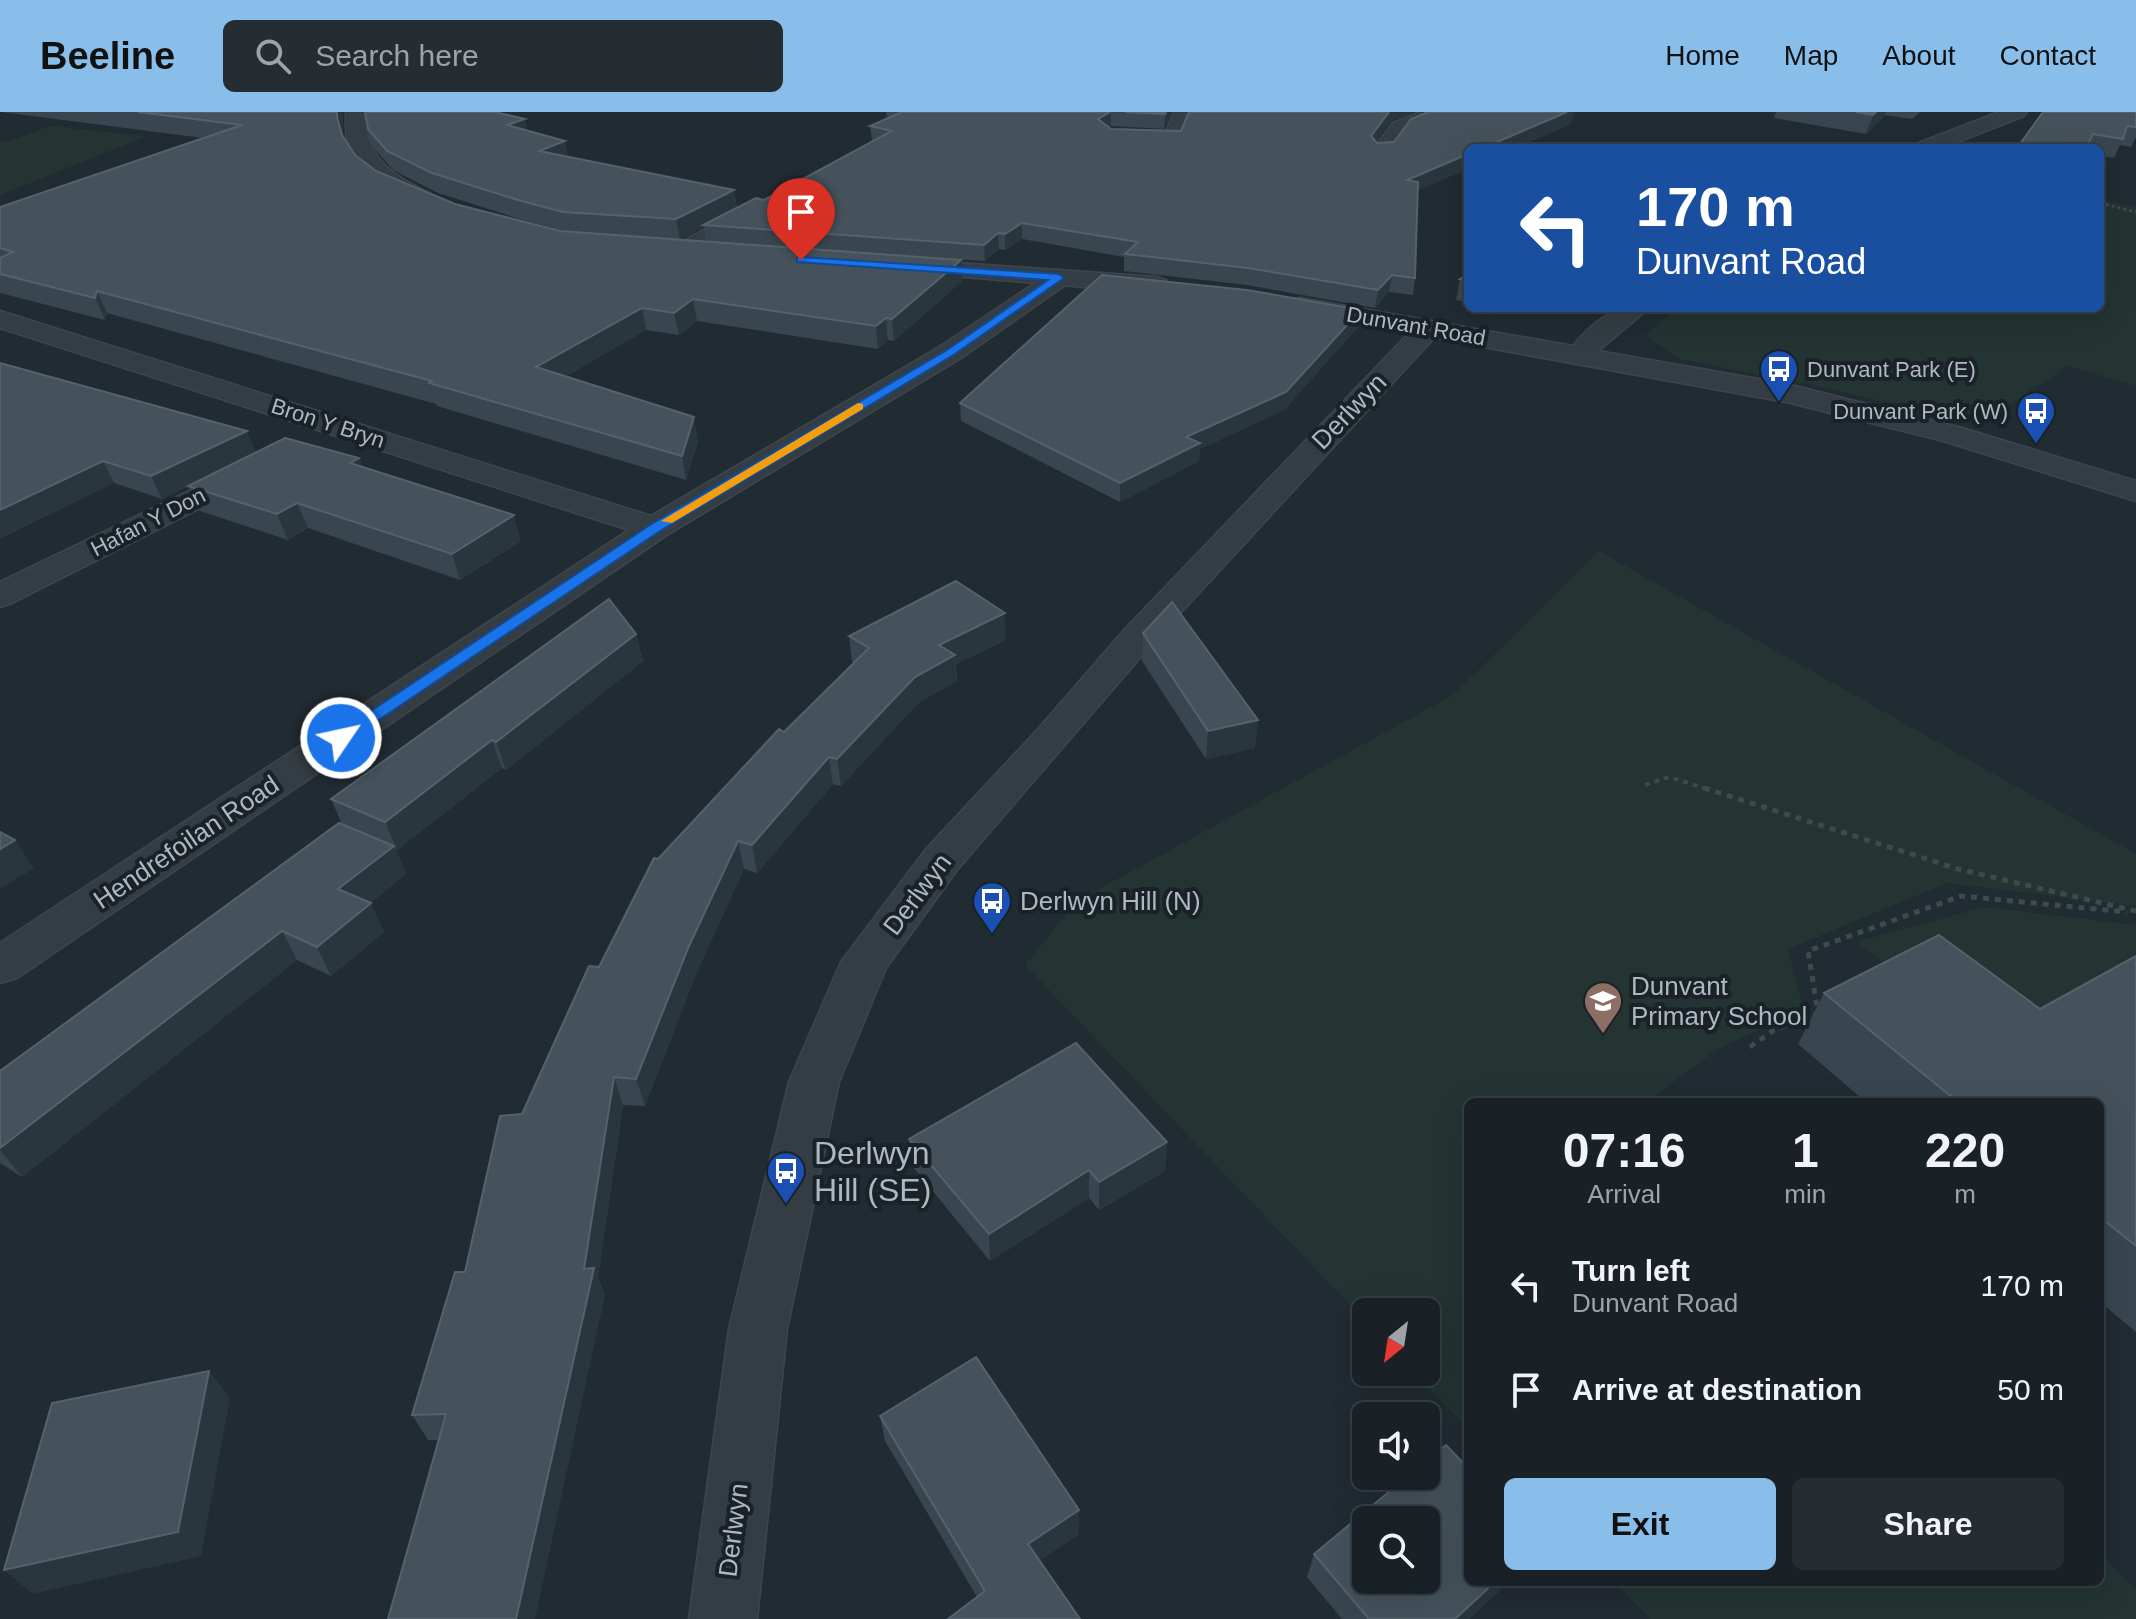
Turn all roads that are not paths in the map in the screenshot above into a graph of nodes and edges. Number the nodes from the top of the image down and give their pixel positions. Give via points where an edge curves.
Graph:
1 (356, 112) edge
2 (1184, 112) edge
3 (1438, 112) edge
4 (2017, 112) edge
5 (1111, 135) edge
6 (1933, 144) edge
7 (1382, 151) edge
8 (440, 205) edge
9 (740, 215) edge
10 (646, 249) edge
11 (672, 251) junction
12 (718, 254) edge
13 (872, 264) edge
14 (1059, 278) junction
15 (1176, 287) edge
16 (1274, 301) edge
17 (1630, 312) edge
18 (0, 319) edge
19 (1428, 329) junction
20 (1581, 354) junction
21 (339, 426) junction
22 (2136, 491) edge
23 (655, 528) junction
24 (0, 596) edge
25 (0, 966) edge
26 (723, 1619) edge

1 - 8 street via 356,136 372,168 391,183
2 - 5 street via 1173,139
3 - 7 street via 1400,127
4 - 6 street
9 - 11 lane
10 - 11 street
11 - 12 street
13 - 14 street
14 - 15 street
14 - 23 street, Hendrefoilan Road via 951,352
16 - 19 street, Dunvant Road
17 - 20 street
18 - 21 street, Bron Y Bryn
19 - 20 street, Dunvant Road
19 - 26 street, Derlwyn via 1138,637 942,859 865,962 814,1082 758,1329
20 - 22 street, Dunvant Road via 1787,393 1951,434
21 - 23 street, Bron Y Bryn
21 - 24 street, Hafan Y Don
23 - 25 street, Hendrefoilan Road

